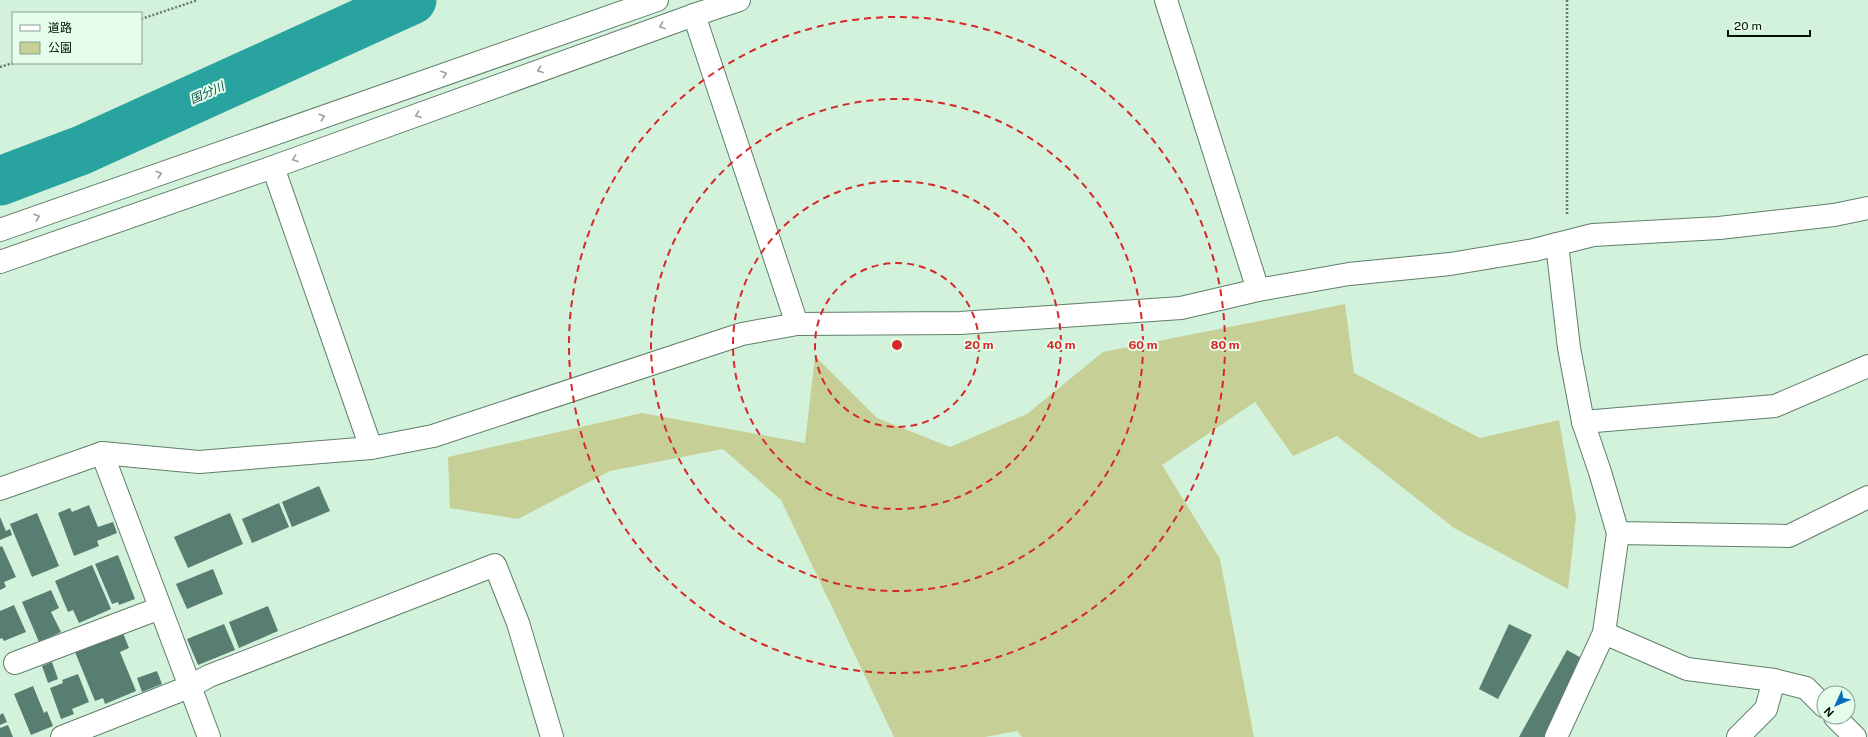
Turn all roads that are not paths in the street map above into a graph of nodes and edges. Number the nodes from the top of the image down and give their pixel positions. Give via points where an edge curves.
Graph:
1 (657, 0) edge
2 (739, 0) edge
3 (1166, 0) edge
4 (694, 15) junction
5 (273, 167) junction
6 (1868, 208) edge
7 (0, 230) edge
8 (1557, 244) junction
9 (0, 262) edge
10 (1258, 290) junction
11 (797, 324) junction
12 (1868, 366) edge
13 (1583, 422) junction
14 (371, 448) junction
15 (102, 454) junction
16 (0, 489) edge
17 (1868, 497) edge
18 (1618, 532) junction
19 (160, 608) junction
20 (1604, 633) junction
21 (15, 663) dead end
22 (1774, 680) junction
23 (189, 687) junction
24 (1816, 698) edge
25 (1843, 725) edge
26 (62, 737) edge
27 (210, 737) edge
28 (552, 737) edge
29 (1556, 737) edge
30 (1738, 737) edge
31 (1855, 737) edge

7 -> 1 street
2 - 4 street
3 - 10 street
4 -> 5 street
4 - 11 street
5 - 9 street
5 - 14 street
6 - 8 street via 1719,228 1593,234
8 - 10 street via 1450,264 1349,274
8 - 13 street via 1568,348
10 - 11 street via 1181,308 1112,314 960,323
11 - 14 street via 742,334 433,436
12 - 13 street via 1775,406
13 - 18 street
14 - 15 street via 199,462
15 - 16 street
15 - 19 street
17 - 18 street via 1789,536
18 - 20 street
19 - 21 street
19 - 23 street
20 - 22 street via 1687,668
20 - 29 street
22 - 24 street via 1806,688
22 - 30 street via 1766,709
23 - 26 street
23 - 27 street
23 - 28 street via 209,676 495,565 518,623
25 - 31 street

